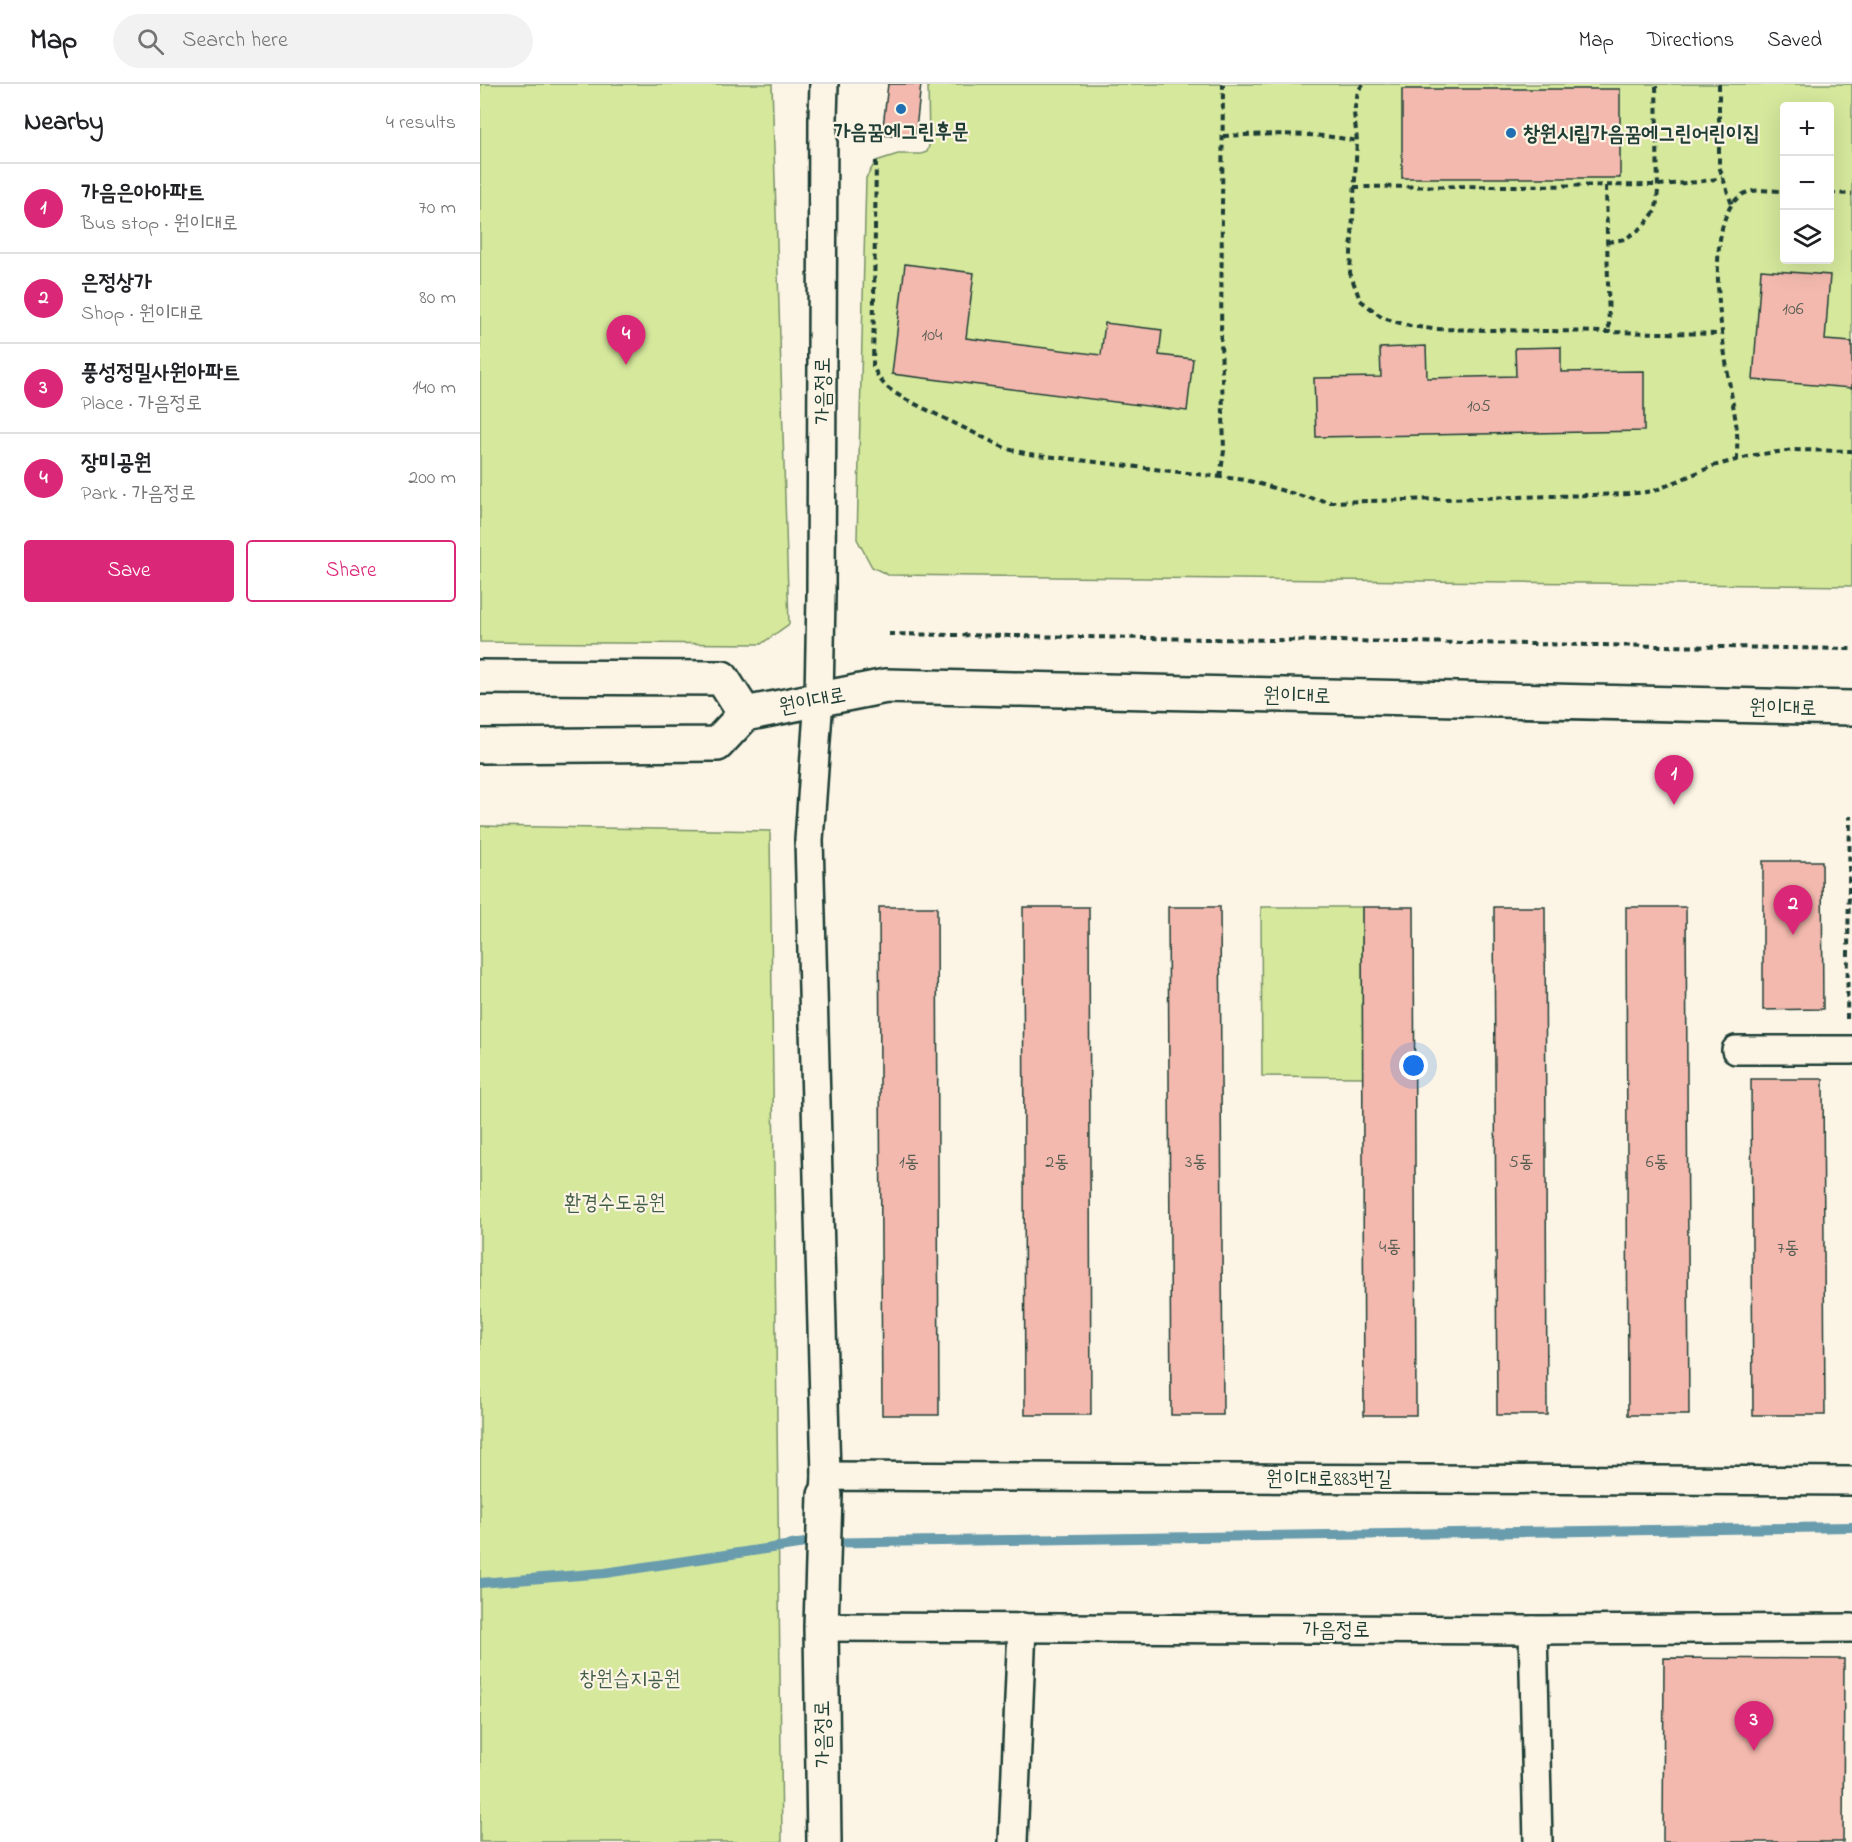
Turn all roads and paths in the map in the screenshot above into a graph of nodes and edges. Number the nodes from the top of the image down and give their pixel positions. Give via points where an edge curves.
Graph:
1 (824, 84) edge
2 (1223, 84) edge
3 (1363, 84) edge
4 (1656, 84) edge
5 (1719, 84) edge
6 (1222, 136) junction
7 (1357, 141) junction
8 (876, 160) dead end
9 (1722, 178) junction
10 (1606, 185) junction
11 (1658, 185) junction
12 (1354, 187) junction
13 (1780, 191) edge
14 (1834, 193) edge
15 (1852, 194) edge
16 (1732, 205) junction
17 (1608, 242) junction
18 (1609, 332) junction
19 (1721, 333) junction
20 (1852, 451) edge
21 (1737, 460) junction
22 (1220, 477) junction
23 (889, 634) dead end
24 (1852, 649) edge
25 (480, 677) edge
26 (819, 698) junction
27 (1852, 708) edge
28 (745, 714) junction
29 (480, 746) edge
30 (1850, 816) dead end
31 (1736, 1050) dead end
32 (1849, 1050) edge
33 (1852, 1481) edge
34 (825, 1485) junction
35 (821, 1619) junction
36 (1022, 1628) junction
37 (1852, 1628) edge
38 (1533, 1630) junction
39 (824, 1842) edge
40 (1013, 1842) edge
41 (1538, 1842) edge

1 - 26 street, 가음정로
2 - 6 path
3 - 7 path via 1354,113
4 - 11 path
5 - 9 path
6 - 7 path via 1338,137
6 - 22 path via 1224,451
7 - 12 path
8 - 22 path via 873,366 879,381 907,400 1007,448
9 - 11 path
9 - 16 path
10 - 11 path
10 - 12 path
10 - 17 path
11 - 17 path via 1656,210 1643,227 1625,239
12 - 18 path via 1350,273 1360,300 1383,318 1433,329
13 - 16 path via 1747,192
14 - 15 path
16 - 19 path via 1724,220 1718,251
17 - 18 path
18 - 19 path
19 - 21 path via 1737,426
20 - 21 path via 1793,450
21 - 22 path via 1654,491 1628,494 1331,502
23 - 24 path
25 - 28 main road via 722,678
26 - 27 main road, 원이대로 via 886,686
26 - 28 main road, 원이대로
26 - 34 street, 가음정로 via 809,840
28 - 29 main road via 717,744
30 - 32 path
31 - 32 street
33 - 34 street, 원이대로883번길
34 - 35 main road
35 - 36 street, 가음정로
35 - 39 main road, 가음정로
36 - 38 street, 가음정로
36 - 40 street
37 - 38 street, 가음정로
38 - 41 street

